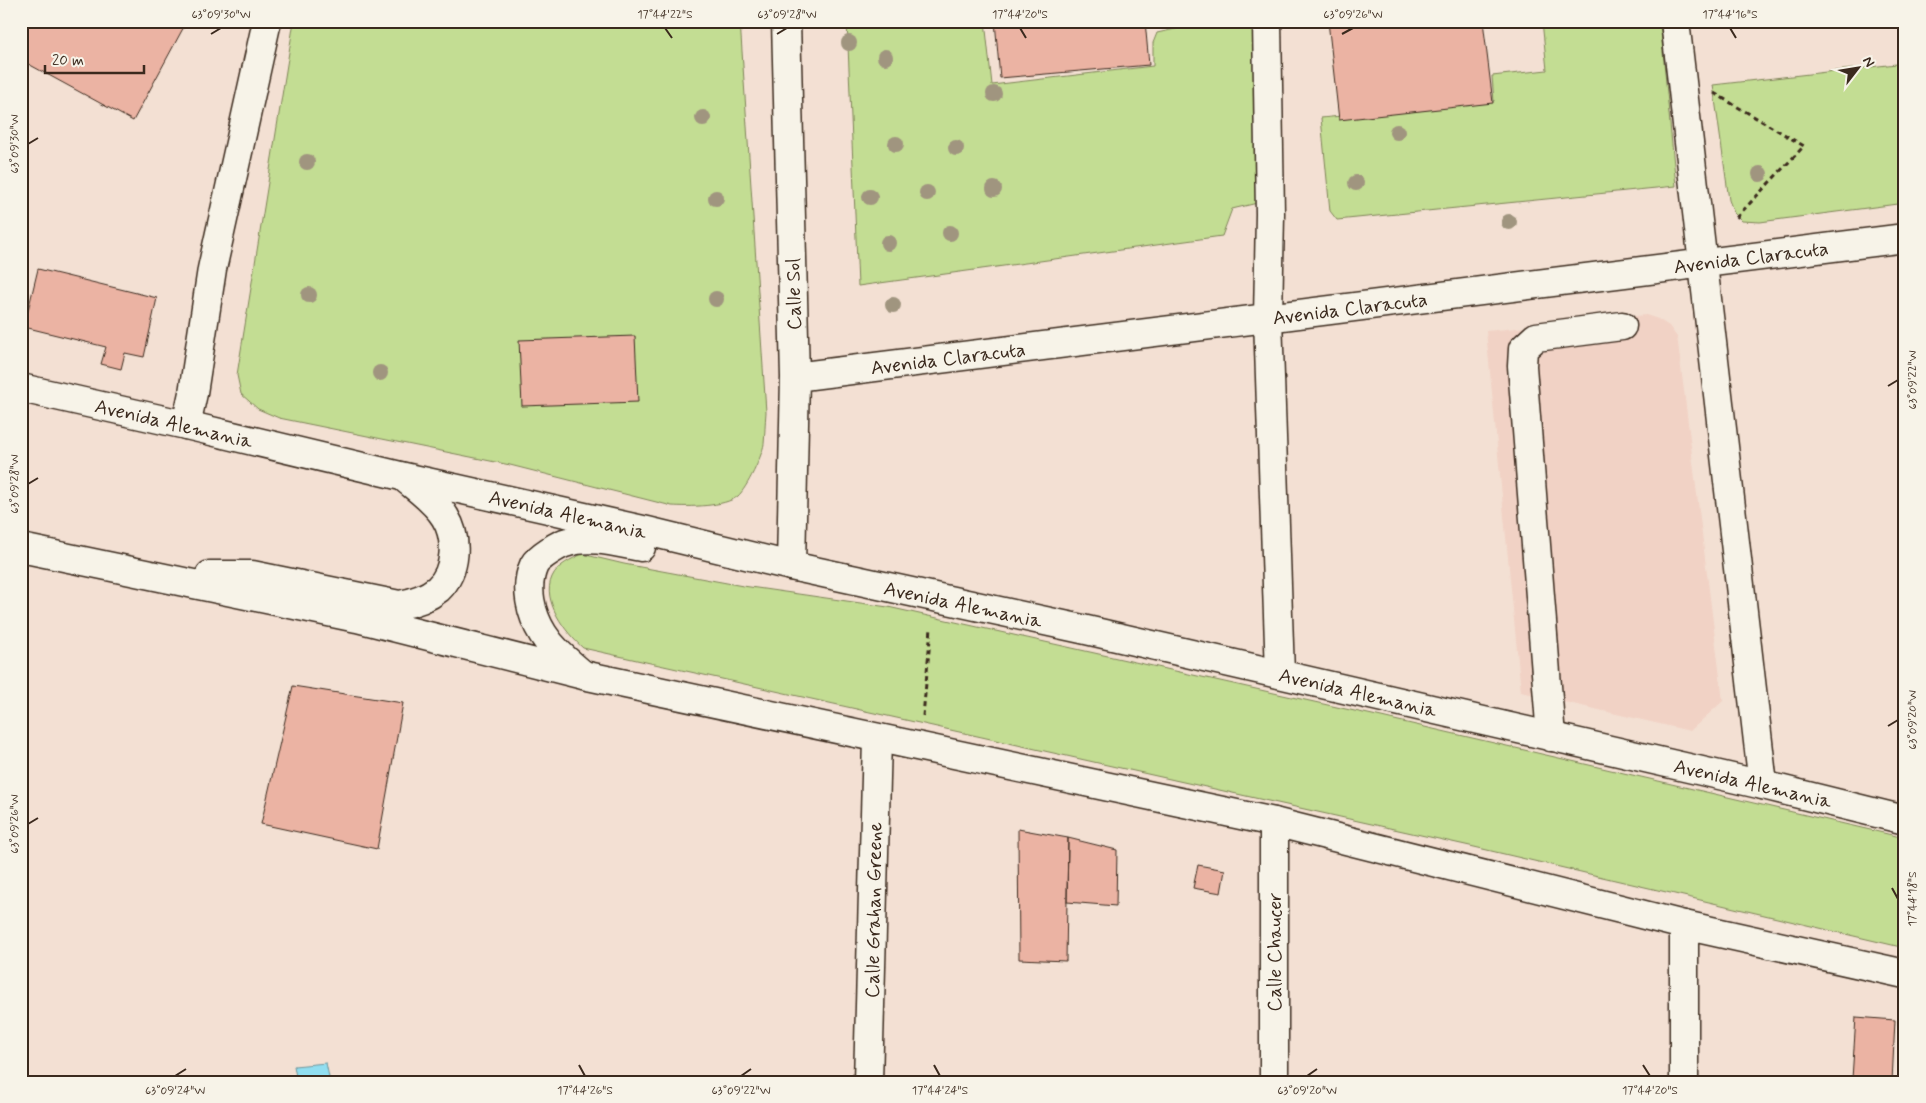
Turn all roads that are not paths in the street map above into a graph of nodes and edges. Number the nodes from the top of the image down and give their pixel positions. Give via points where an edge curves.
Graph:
1 (267, 21) edge
2 (786, 21) edge
3 (1267, 21) edge
4 (1676, 21) edge
5 (1905, 238) edge
6 (1704, 263) junction
7 (1268, 318) junction
8 (1622, 326) dead end
9 (794, 377) junction
10 (21, 388) edge
11 (186, 425) junction
12 (405, 477) junction
13 (21, 548) edge
14 (722, 549) junction
15 (791, 566) junction
16 (148, 574) junction
17 (1280, 674) junction
18 (583, 675) junction
19 (1551, 737) junction
20 (877, 739) junction
21 (1763, 785) junction
22 (1905, 820) edge
23 (1274, 822) junction
24 (1684, 925) junction
25 (1905, 974) edge
26 (868, 1082) edge
27 (1274, 1082) edge
28 (1684, 1082) edge

1 - 11 main road via 212,269
2 - 9 main road, Calle Sol
3 - 7 main road
4 - 6 main road
5 - 6 main road, Avenida Claracuta
6 - 7 main road, Avenida Claracuta
6 - 21 main road
7 - 9 main road, Avenida Claracuta
7 - 17 main road
8 - 19 main road via 1536,337 1523,349
9 - 15 main road, Calle Sol
10 - 11 main road, Avenida Alemania
11 - 12 main road, Avenida Alemania
12 - 14 main road, Avenida Alemania
12 - 16 main road via 445,517 454,554 449,573 438,588 410,604 399,605 252,576
13 - 16 main road
14 - 15 main road, Avenida Alemania
14 - 18 main road via 682,552 586,539 568,542 534,564 528,592 535,620 558,653
15 - 17 main road, Avenida Alemania
16 - 18 main road via 357,618
17 - 19 main road, Avenida Alemania
18 - 20 main road
19 - 21 main road, Avenida Alemania
20 - 23 main road
20 - 26 main road, Calle Grahan Greene
21 - 22 main road, Avenida Alemania
23 - 24 main road
23 - 27 main road, Calle Chaucer
24 - 25 main road
24 - 28 main road

